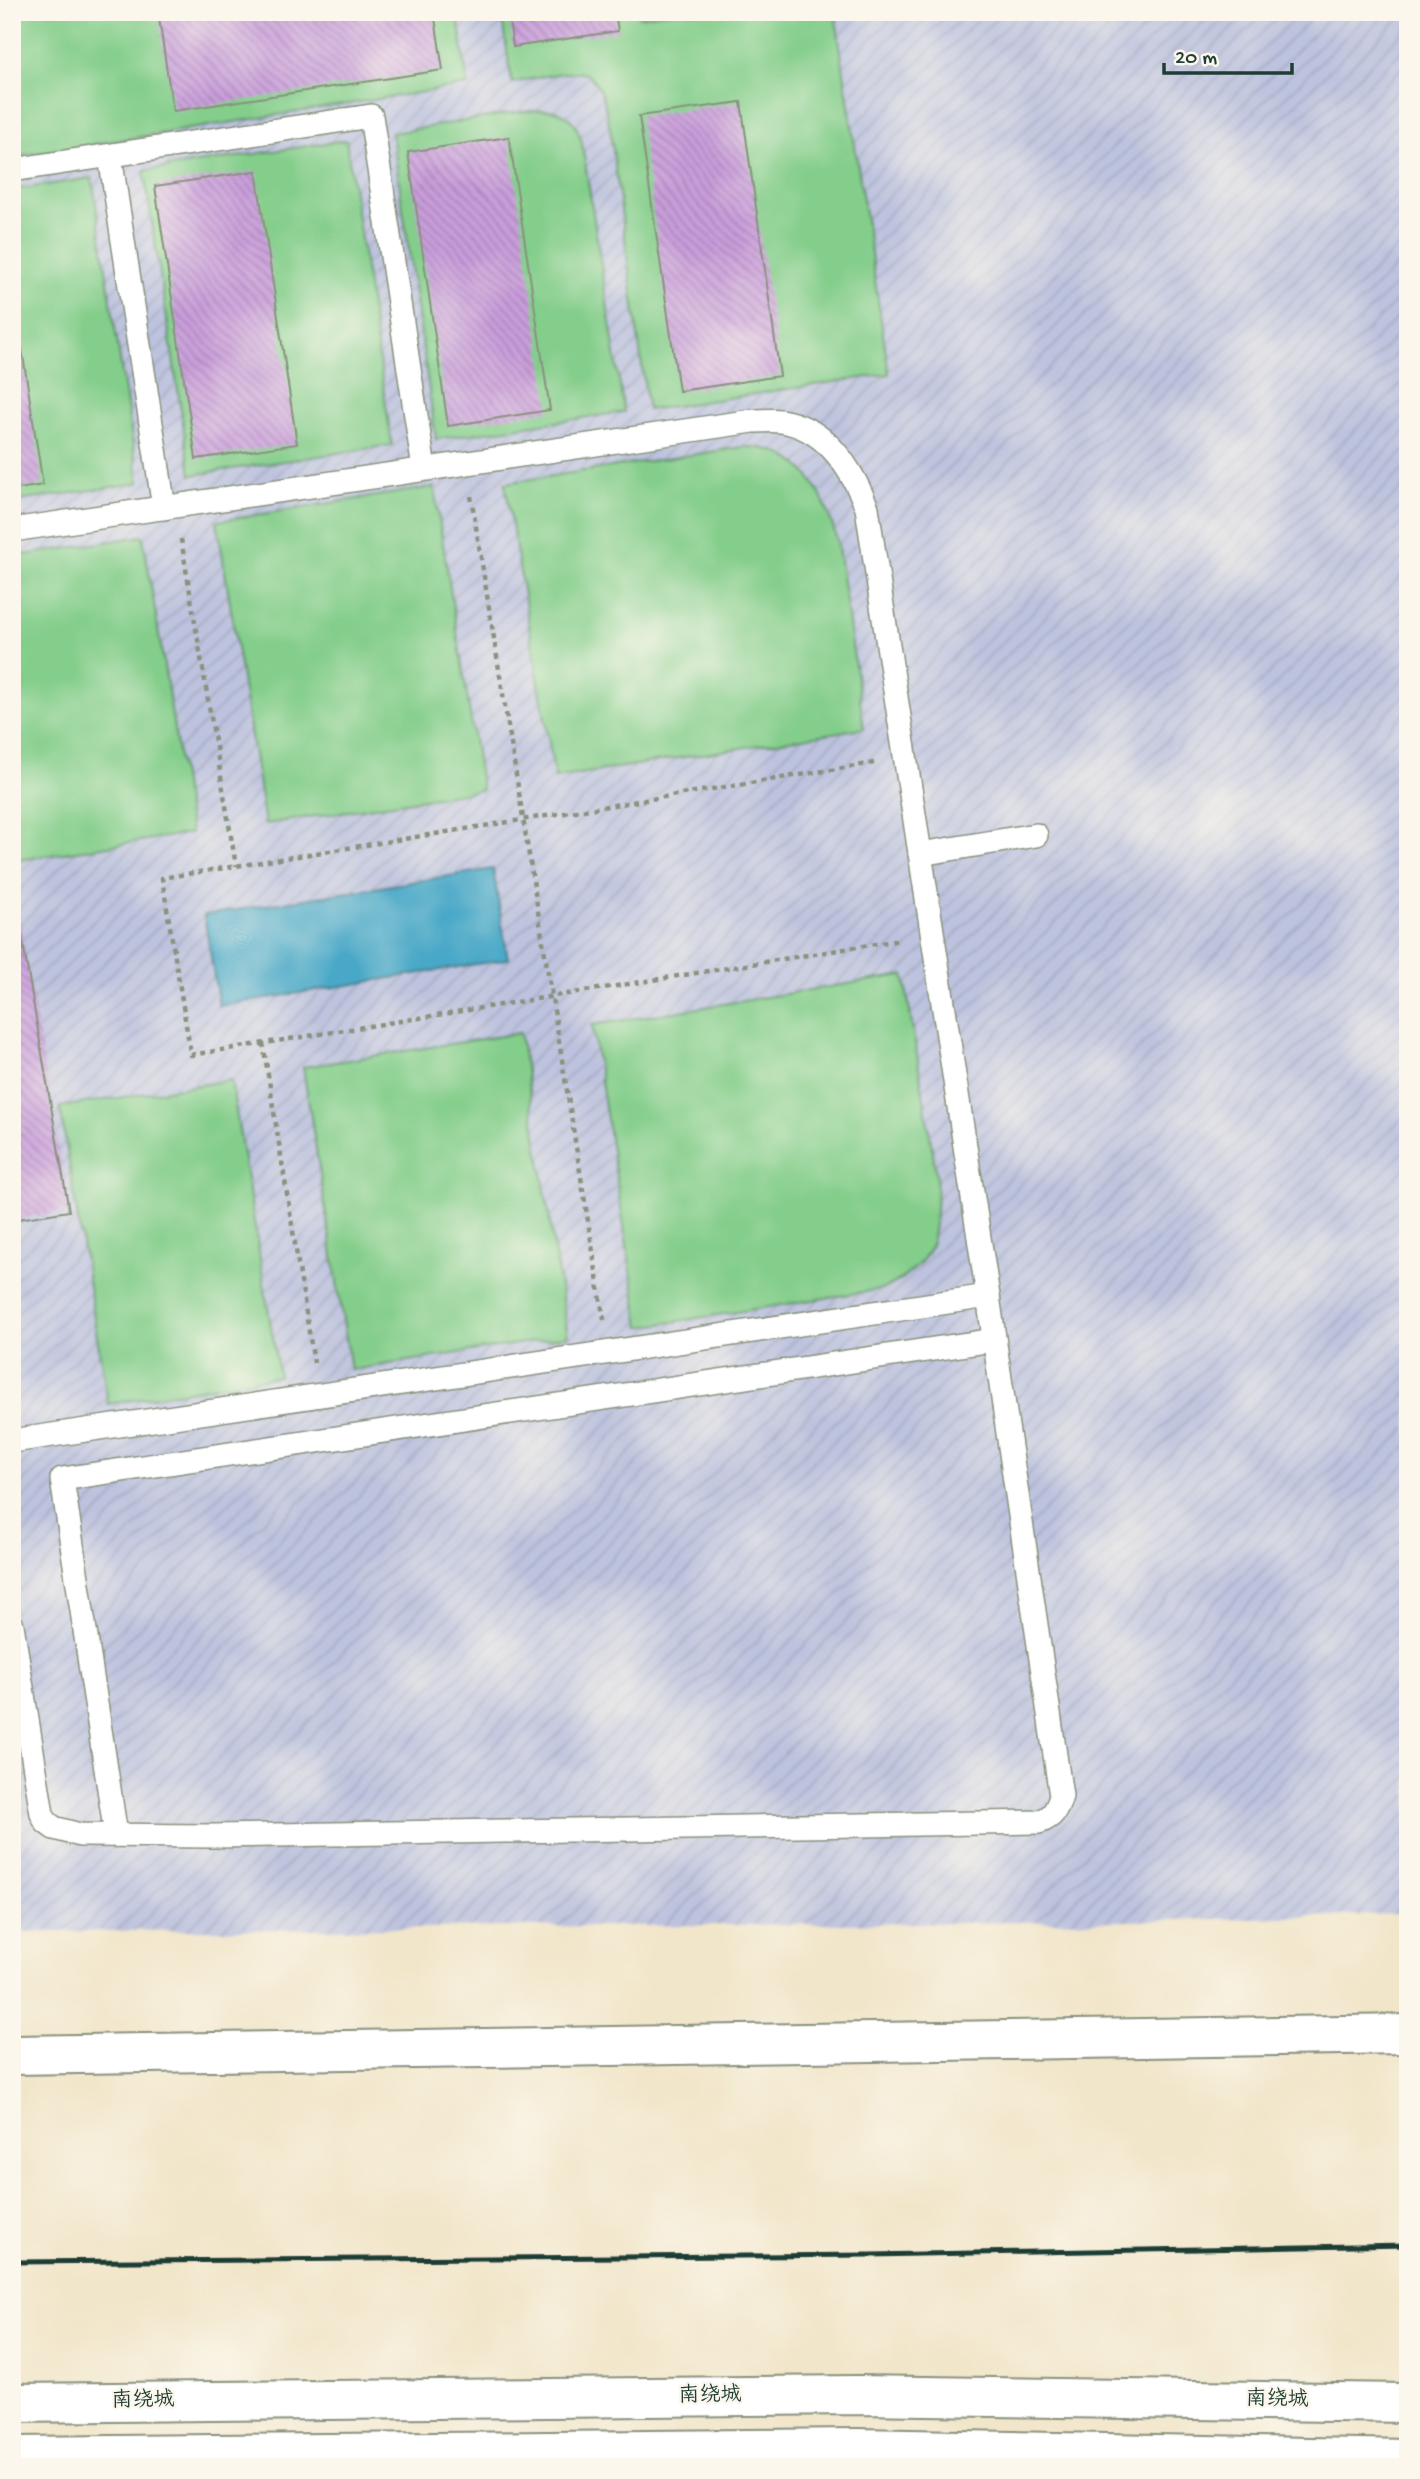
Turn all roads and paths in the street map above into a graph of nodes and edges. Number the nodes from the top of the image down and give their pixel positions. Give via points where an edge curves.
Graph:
1 (110, 156) junction
2 (12, 170) edge
3 (465, 463) junction
4 (424, 469) junction
5 (169, 507) junction
6 (12, 530) edge
7 (905, 758) junction
8 (523, 819) junction
9 (1036, 835) dead end
10 (920, 854) junction
11 (236, 866) junction
12 (932, 935) junction
13 (552, 996) junction
14 (263, 1043) junction
15 (988, 1296) junction
16 (994, 1340) junction
17 (610, 1352) junction
18 (319, 1395) junction
19 (12, 1441) edge
20 (12, 1625) edge
21 (18, 1702) edge
22 (116, 1835) junction
23 (1408, 2034) edge
24 (12, 2055) edge
25 (12, 2403) edge
26 (1408, 2403) edge
27 (12, 2456) edge
28 (1408, 2459) edge

1 - 2 lane
1 - 4 lane via 371,117
1 - 5 lane
3 - 4 lane
3 - 7 lane via 754,421 782,421 820,438 841,456 867,508
3 - 8 path
4 - 5 lane
5 - 6 lane
5 - 11 path
7 - 8 path
7 - 10 lane
8 - 11 path
8 - 13 path
9 - 10 lane
10 - 12 lane
11 - 14 path via 162,878 191,1055
12 - 13 path
12 - 15 lane
13 - 14 path
13 - 17 path
14 - 18 path
15 - 16 lane
15 - 17 lane
16 - 22 lane via 62,1479
16 - 22 lane via 1061,1796 1050,1818 1039,1822
17 - 18 lane
18 - 19 lane
20 - 21 lane
21 - 22 lane via 46,1822 80,1835
23 - 24 main road
25 - 26 main road, 南绕城 via 857,2395
27 - 28 main road via 857,2448

